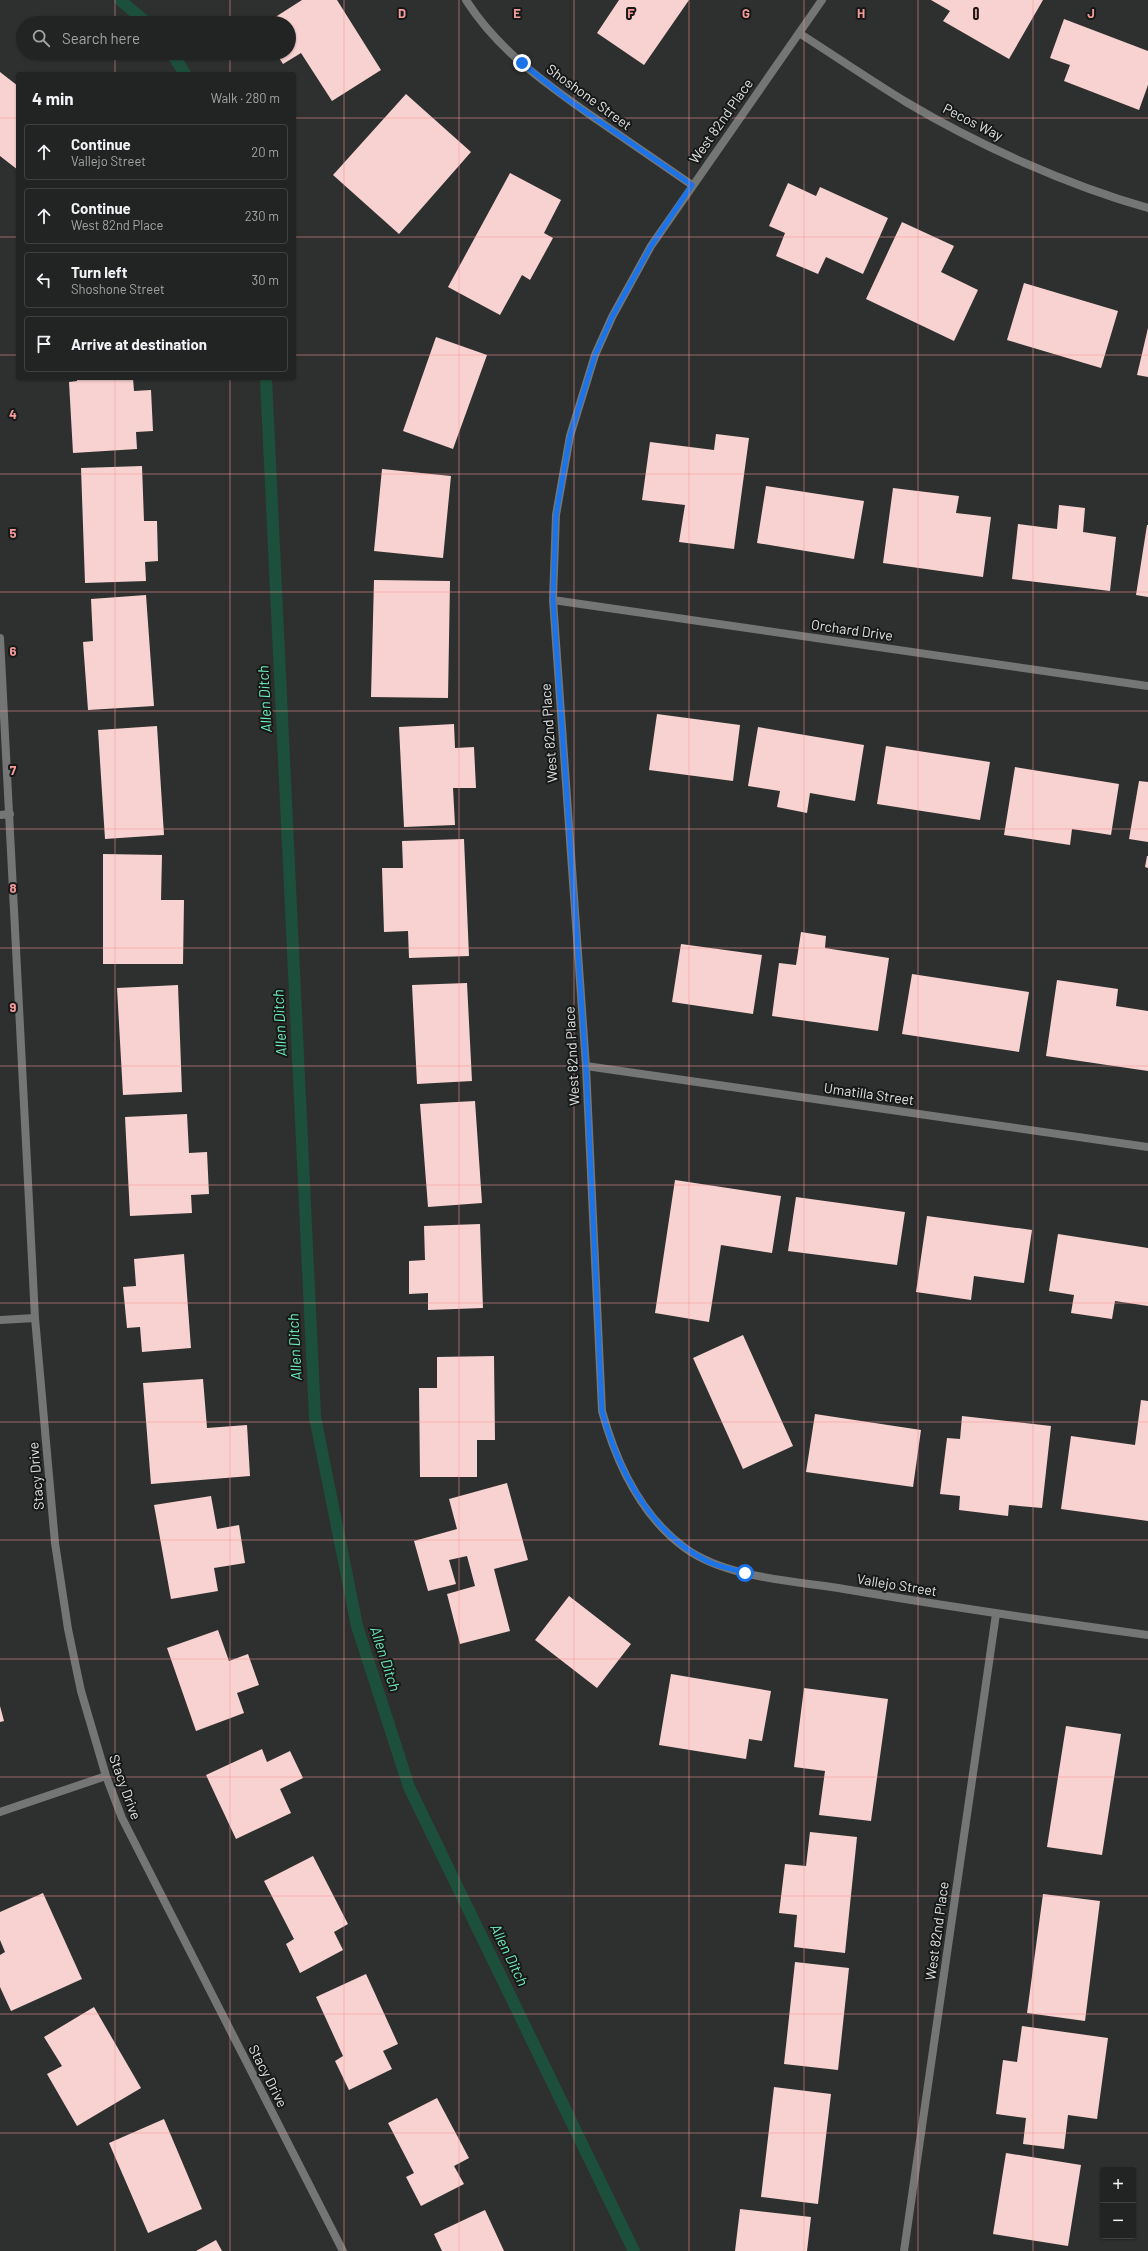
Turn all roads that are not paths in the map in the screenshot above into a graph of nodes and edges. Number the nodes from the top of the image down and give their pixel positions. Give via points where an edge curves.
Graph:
1 (466, 0) edge
2 (822, 0) edge
3 (799, 33) junction
4 (692, 185) junction
5 (1148, 208) edge
6 (553, 600) junction
7 (0, 638) edge
8 (1148, 686) edge
9 (0, 814) edge
10 (10, 814) junction
11 (586, 1066) junction
12 (1148, 1147) edge
13 (35, 1318) junction
14 (0, 1320) edge
15 (656, 1522) joint
16 (996, 1614) junction
17 (1148, 1635) edge
18 (106, 1776) junction
19 (0, 1812) edge
20 (343, 2251) edge
21 (904, 2251) edge

1 - 4 street, Shoshone Street via 494,38 522,63 567,99
2 - 3 street, West 82nd Place
3 - 4 street, West 82nd Place
3 - 5 street, Pecos Way via 906,102 980,142 1061,177
4 - 6 street, West 82nd Place via 651,246 612,317 595,355 570,436 556,515
6 - 8 street, Orchard Drive
6 - 11 street, West 82nd Place
7 - 10 street, Stacy Drive
9 - 10 street
10 - 13 street, Stacy Drive
11 - 12 street, Umatilla Street
11 - 15 street, West 82nd Place via 602,1411 611,1444 635,1491
13 - 14 street
13 - 18 street, Stacy Drive via 56,1543 68,1629 81,1691
15 - 16 street, Vallejo Street via 685,1548 708,1562 745,1573
16 - 17 street, Vallejo Street
16 - 21 street, West 82nd Place
18 - 19 street
18 - 20 street, Stacy Drive via 122,1818

